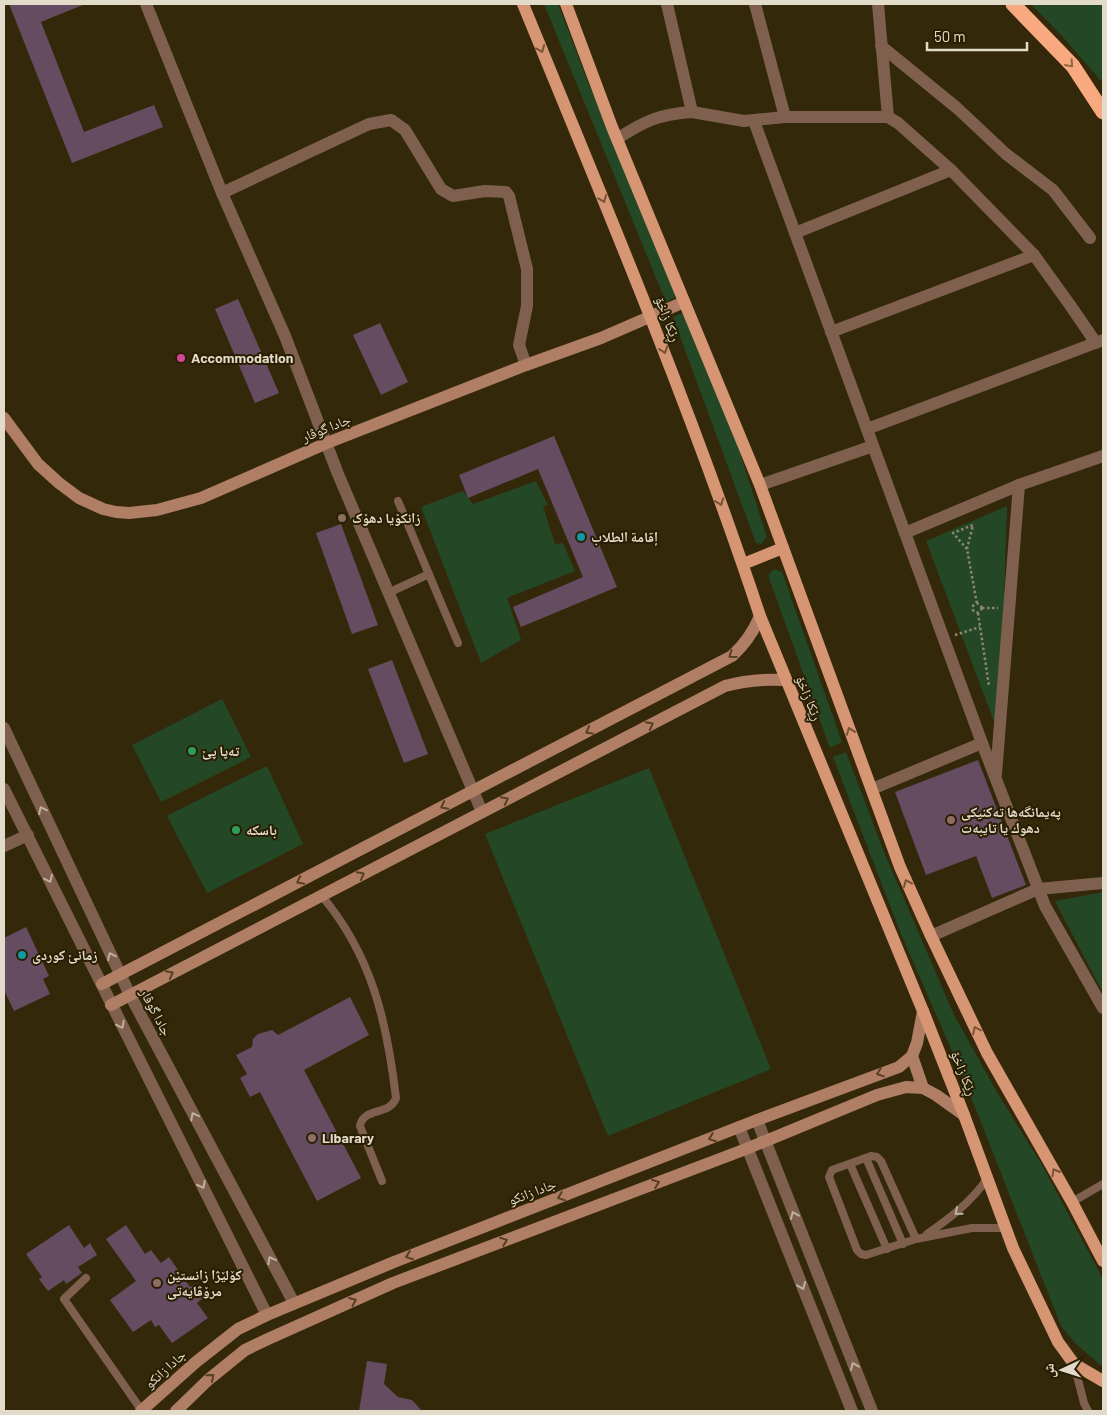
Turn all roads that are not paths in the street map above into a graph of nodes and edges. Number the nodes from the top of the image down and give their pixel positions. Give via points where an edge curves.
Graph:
1 (146, 4) edge
2 (523, 4) edge
3 (566, 4) edge
4 (667, 4) edge
5 (755, 4) edge
6 (878, 4) edge
7 (1013, 4) edge
8 (881, 46) junction
9 (692, 112) junction
10 (1103, 112) edge
11 (785, 117) junction
12 (888, 117) junction
13 (754, 121) junction
14 (617, 139) junction
15 (950, 170) junction
16 (222, 193) junction
17 (795, 233) junction
18 (1090, 238) dead end
19 (1034, 255) junction
20 (684, 302) junction
21 (651, 316) junction
22 (831, 332) junction
23 (1100, 341) edge
24 (526, 365) junction
25 (4, 418) edge
26 (867, 429) junction
27 (326, 443) junction
28 (873, 446) junction
29 (1103, 456) edge
30 (1019, 485) junction
31 (760, 486) junction
32 (398, 501) dead end
33 (905, 533) junction
34 (783, 548) junction
35 (743, 564) junction
36 (429, 574) junction
37 (388, 593) junction
38 (760, 616) junction
39 (458, 643) dead end
40 (714, 666) junction
41 (785, 680) junction
42 (725, 686) junction
43 (4, 728) edge
44 (982, 743) junction
45 (995, 777) junction
46 (4, 788) edge
47 (872, 789) junction
48 (473, 791) junction
49 (482, 812) junction
50 (28, 835) junction
51 (4, 846) edge
52 (1103, 883) edge
53 (1038, 889) junction
54 (321, 896) junction
55 (931, 936) junction
56 (120, 975) junction
57 (102, 984) junction
58 (130, 995) junction
59 (111, 1004) junction
60 (1103, 1008) edge
61 (923, 1011) junction
62 (912, 1056) junction
63 (923, 1088) junction
64 (964, 1116) junction
65 (757, 1120) junction
66 (739, 1127) junction
67 (765, 1141) junction
68 (746, 1149) junction
69 (866, 1158) junction
70 (850, 1164) junction
71 (987, 1179) junction
72 (382, 1181) dead end
73 (1103, 1184) edge
74 (1072, 1202) junction
75 (1006, 1228) junction
76 (919, 1238) junction
77 (903, 1244) junction
78 (888, 1249) junction
79 (1103, 1261) edge
80 (86, 1278) dead end
81 (294, 1303) junction
82 (267, 1315) junction
83 (1074, 1364) junction
84 (1103, 1381) edge
85 (141, 1411) edge
86 (176, 1411) edge
87 (852, 1411) edge
88 (872, 1411) edge
89 (1088, 1411) edge

1 - 16 street
2 -> 21 main road, ڕێکا زاخۆ
3 - 14 main road, ڕێکا زاخۆ
4 - 9 street
5 - 11 street
6 - 8 street
7 -> 10 highway via 1073,66
8 - 12 street
8 - 18 street via 957,108 1006,154 1053,190
9 - 13 street
9 - 14 street via 655,118 637,125
11 - 12 street
11 - 13 street
12 - 15 street
13 - 17 street
14 - 20 main road, ڕێکا زاخۆ
15 - 17 street
15 - 19 street
16 - 24 street via 369,124 391,120 405,130 441,189 453,196 486,191 506,192 509,196 527,269 527,306 519,345
16 - 27 street
17 - 22 street
19 - 22 street
19 - 23 street
20 - 21 street, جادا گوڤار
20 - 31 main road, ڕێکا زاخۆ
21 - 24 street, جادا گوڤار
21 -> 35 main road, ڕێکا زاخۆ
22 - 26 street
23 - 26 street
24 - 27 street, جادا گوڤار
25 - 27 street, جادا گوڤار via 38,464 68,491 103,509 129,513 186,503
26 - 28 street
27 - 37 street
28 - 31 street
28 - 33 street
29 - 30 street
30 - 33 street
30 - 45 street
31 - 34 main road, ڕێکا زاخۆ
32 - 36 lane
33 - 44 street
34 - 35 main road
47 -> 34 main road, ڕێکا زاخۆ
35 - 38 main road, ڕێکا زاخۆ
36 - 37 lane
36 - 39 lane
37 - 48 street
38 -> 40 street via 744,645
38 - 41 main road, ڕێکا زاخۆ
40 - 42 street
40 -> 48 street
41 - 42 street via 746,680
41 - 61 main road, ڕێکا زاخۆ
49 -> 42 street
56 -> 43 street, جادا گوڤار
44 - 45 street
44 - 47 street
45 - 53 street
46 - 50 street
55 -> 47 main road, ڕێکا زاخۆ via 900,866
48 - 49 street
48 -> 56 street
54 -> 49 street
50 - 51 street
50 -> 57 street
52 - 53 street
53 - 55 street
53 - 60 street
58 -> 54 street
54 - 72 lane via 344,924 361,956 389,1048 396,1098 390,1107 364,1116 360,1126
74 -> 55 main road, ڕێکا زاخۆ via 987,1053
56 - 57 street
56 - 58 street, جادا گوڤار
57 - 59 street
58 - 59 street
81 -> 58 street, جادا گوڤار
59 -> 82 street
61 - 62 street
61 - 64 main road, ڕێکا زاخۆ
62 - 63 street
62 -> 65 street, جادا زانکو via 899,1067
63 - 64 street
63 - 67 street via 906,1087 877,1095
64 - 71 main road, ڕێکا زاخۆ
65 - 66 street, جادا زانکو
65 - 67 street
66 - 68 street
66 -> 81 street, جادا زانکو
67 - 68 street
88 -> 67 street
86 -> 68 street via 245,1350 268,1339 394,1283
68 -> 87 street
69 - 70 lane
69 - 76 lane via 877,1157 881,1161
69 - 77 lane
70 - 78 lane
70 - 78 lane via 832,1170 829,1177 857,1250 866,1255
71 - 75 main road, ڕێکا زاخۆ
71 -> 76 lane via 960,1210
73 - 74 lane
74 - 79 main road, ڕێکا زاخۆ
75 - 76 lane via 972,1228
75 - 83 main road, ڕێکا زاخۆ via 1058,1342
76 - 77 lane
77 - 78 lane
80 - 85 lane via 64,1299
81 - 82 street, جادا زانکو
82 - 85 street, جادا زانکو via 238,1329
83 - 84 main road, ڕێکا زاخۆ
83 - 89 lane

